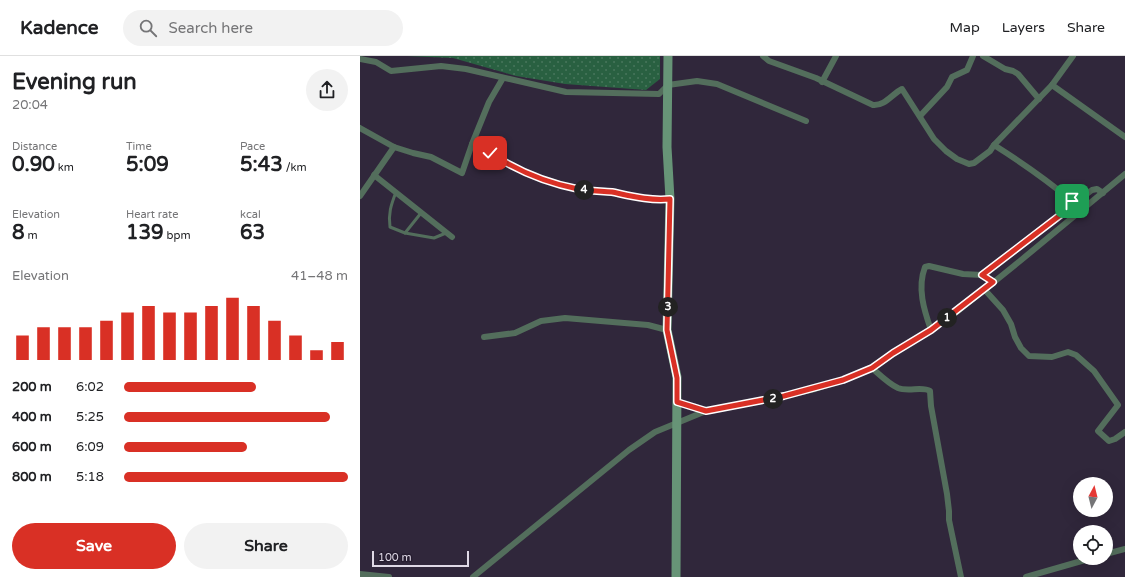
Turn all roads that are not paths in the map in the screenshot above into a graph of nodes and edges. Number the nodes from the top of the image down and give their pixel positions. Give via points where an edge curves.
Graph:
1 (668, 56) edge
2 (763, 56) edge
3 (836, 56) edge
4 (973, 56) edge
5 (983, 56) edge
6 (1073, 56) edge
7 (360, 59) edge
8 (503, 78) junction
9 (822, 82) junction
10 (668, 85) junction
11 (1052, 85) junction
12 (1040, 98) junction
13 (920, 116) junction
14 (806, 121) dead end
15 (360, 128) edge
16 (1125, 137) edge
17 (472, 144) junction
18 (994, 145) junction
19 (394, 147) junction
20 (1125, 174) edge
21 (374, 175) junction
22 (396, 192) junction
23 (1103, 194) junction
24 (360, 196) edge
25 (670, 199) junction
26 (1076, 203) junction
27 (421, 212) junction
28 (405, 233) junction
29 (450, 235) joint
30 (982, 275) junction
31 (993, 282) junction
32 (984, 289) junction
33 (667, 330) junction
34 (931, 330) junction
35 (484, 337) dead end
36 (872, 368) junction
37 (677, 402) junction
38 (706, 411) junction
39 (677, 424) junction
40 (1125, 432) edge
41 (1125, 548) edge
42 (1113, 552) edge
43 (1073, 563) edge
44 (360, 574) edge
45 (389, 577) edge
46 (473, 577) edge
47 (676, 577) edge
48 (961, 577) edge
49 (1026, 577) edge

1 - 10 main road
2 - 9 street via 769,61
3 - 9 street
4 - 13 street via 967,70 952,77 947,87
5 - 12 street via 1005,69 1013,70
6 - 11 street
7 - 8 street via 376,62 391,71 441,66
8 - 10 street via 566,92 659,94
8 - 17 street
9 - 13 street via 878,106 902,88
10 - 14 street via 691,81 709,82
10 - 25 main road via 667,147
11 - 12 street
11 - 16 street
12 - 18 street
13 - 18 street via 934,139 946,151 969,164 977,161
15 - 19 street
17 - 19 street via 462,173 431,157
17 - 25 street via 520,170 554,182 576,188 658,200
18 - 26 street
19 - 21 street
20 - 23 street
21 - 22 street
21 - 24 street
22 - 27 street
22 - 28 lane via 390,206 390,227
23 - 26 street via 1097,189 1092,190
23 - 31 street
25 - 33 main road
26 - 30 street
27 - 28 lane
27 - 29 street
28 - 29 lane via 434,238
30 - 31 street
30 - 34 street via 925,267 921,287 924,310
31 - 32 street
32 - 34 street
32 - 40 street via 1003,310 1021,348 1030,356 1052,357 1068,352 1076,355 1094,371 1118,405 1098,431 1108,441
33 - 35 street via 648,325 565,318 541,321 515,333
33 - 37 main road via 677,378
34 - 36 street
36 - 38 street via 809,390
36 - 48 street via 899,388 930,391 949,520
37 - 38 street
37 - 39 main road
38 - 39 street
39 - 46 street via 655,432 640,442
39 - 47 main road
41 - 42 street
43 - 49 street
44 - 45 street

